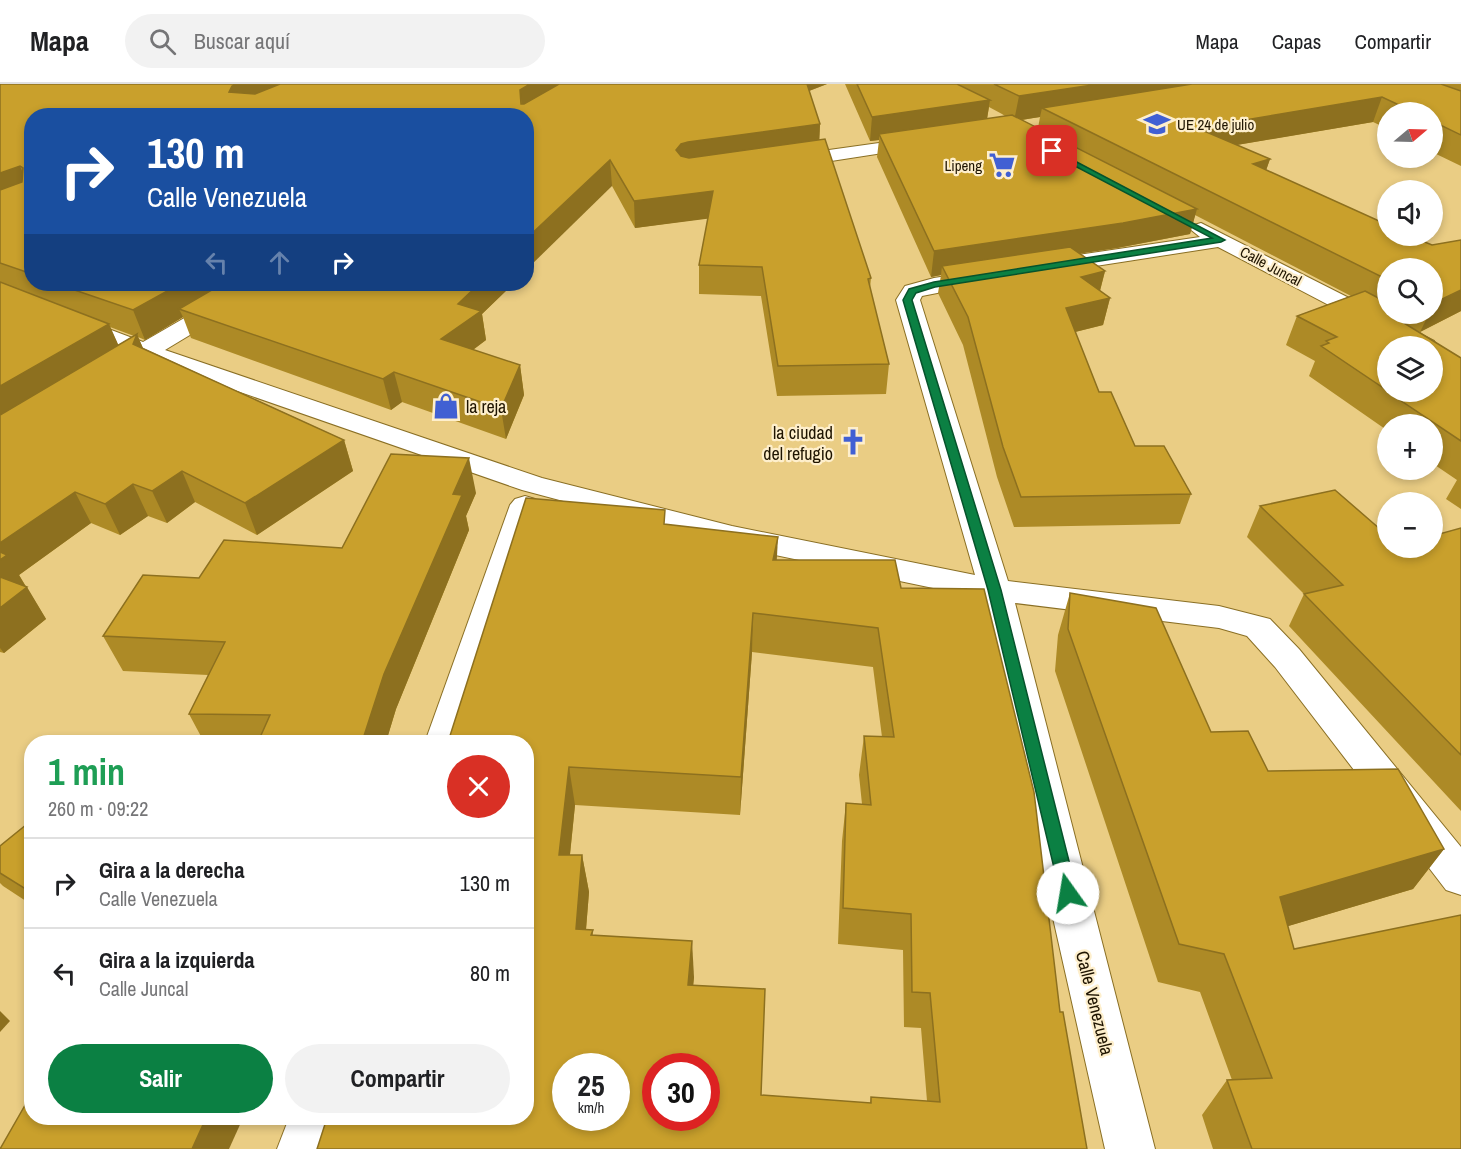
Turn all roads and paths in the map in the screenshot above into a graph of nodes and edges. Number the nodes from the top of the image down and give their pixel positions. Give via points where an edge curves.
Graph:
1 (942, 139) edge
2 (769, 164) edge
3 (1179, 218) edge
4 (1221, 240) junction
5 (246, 291) edge
6 (0, 295) edge
7 (1404, 336) edge
8 (145, 351) junction
9 (116, 369) edge
10 (532, 484) junction
11 (995, 590) junction
12 (444, 735) edge
13 (1461, 877) edge
14 (311, 1125) edge
15 (302, 1149) edge
16 (1130, 1149) edge

1 - 2 street
3 - 4 street, Calle Juncal
4 - 7 street, Calle Juncal
4 - 11 street, Calle Venezuela via 913,291 908,300
5 - 8 street
6 - 8 street
8 - 9 street
8 - 10 street
10 - 11 street via 732,536
10 - 12 street
11 - 13 street via 1219,617 1258,627
11 - 16 street, Calle Venezuela
14 - 15 street

